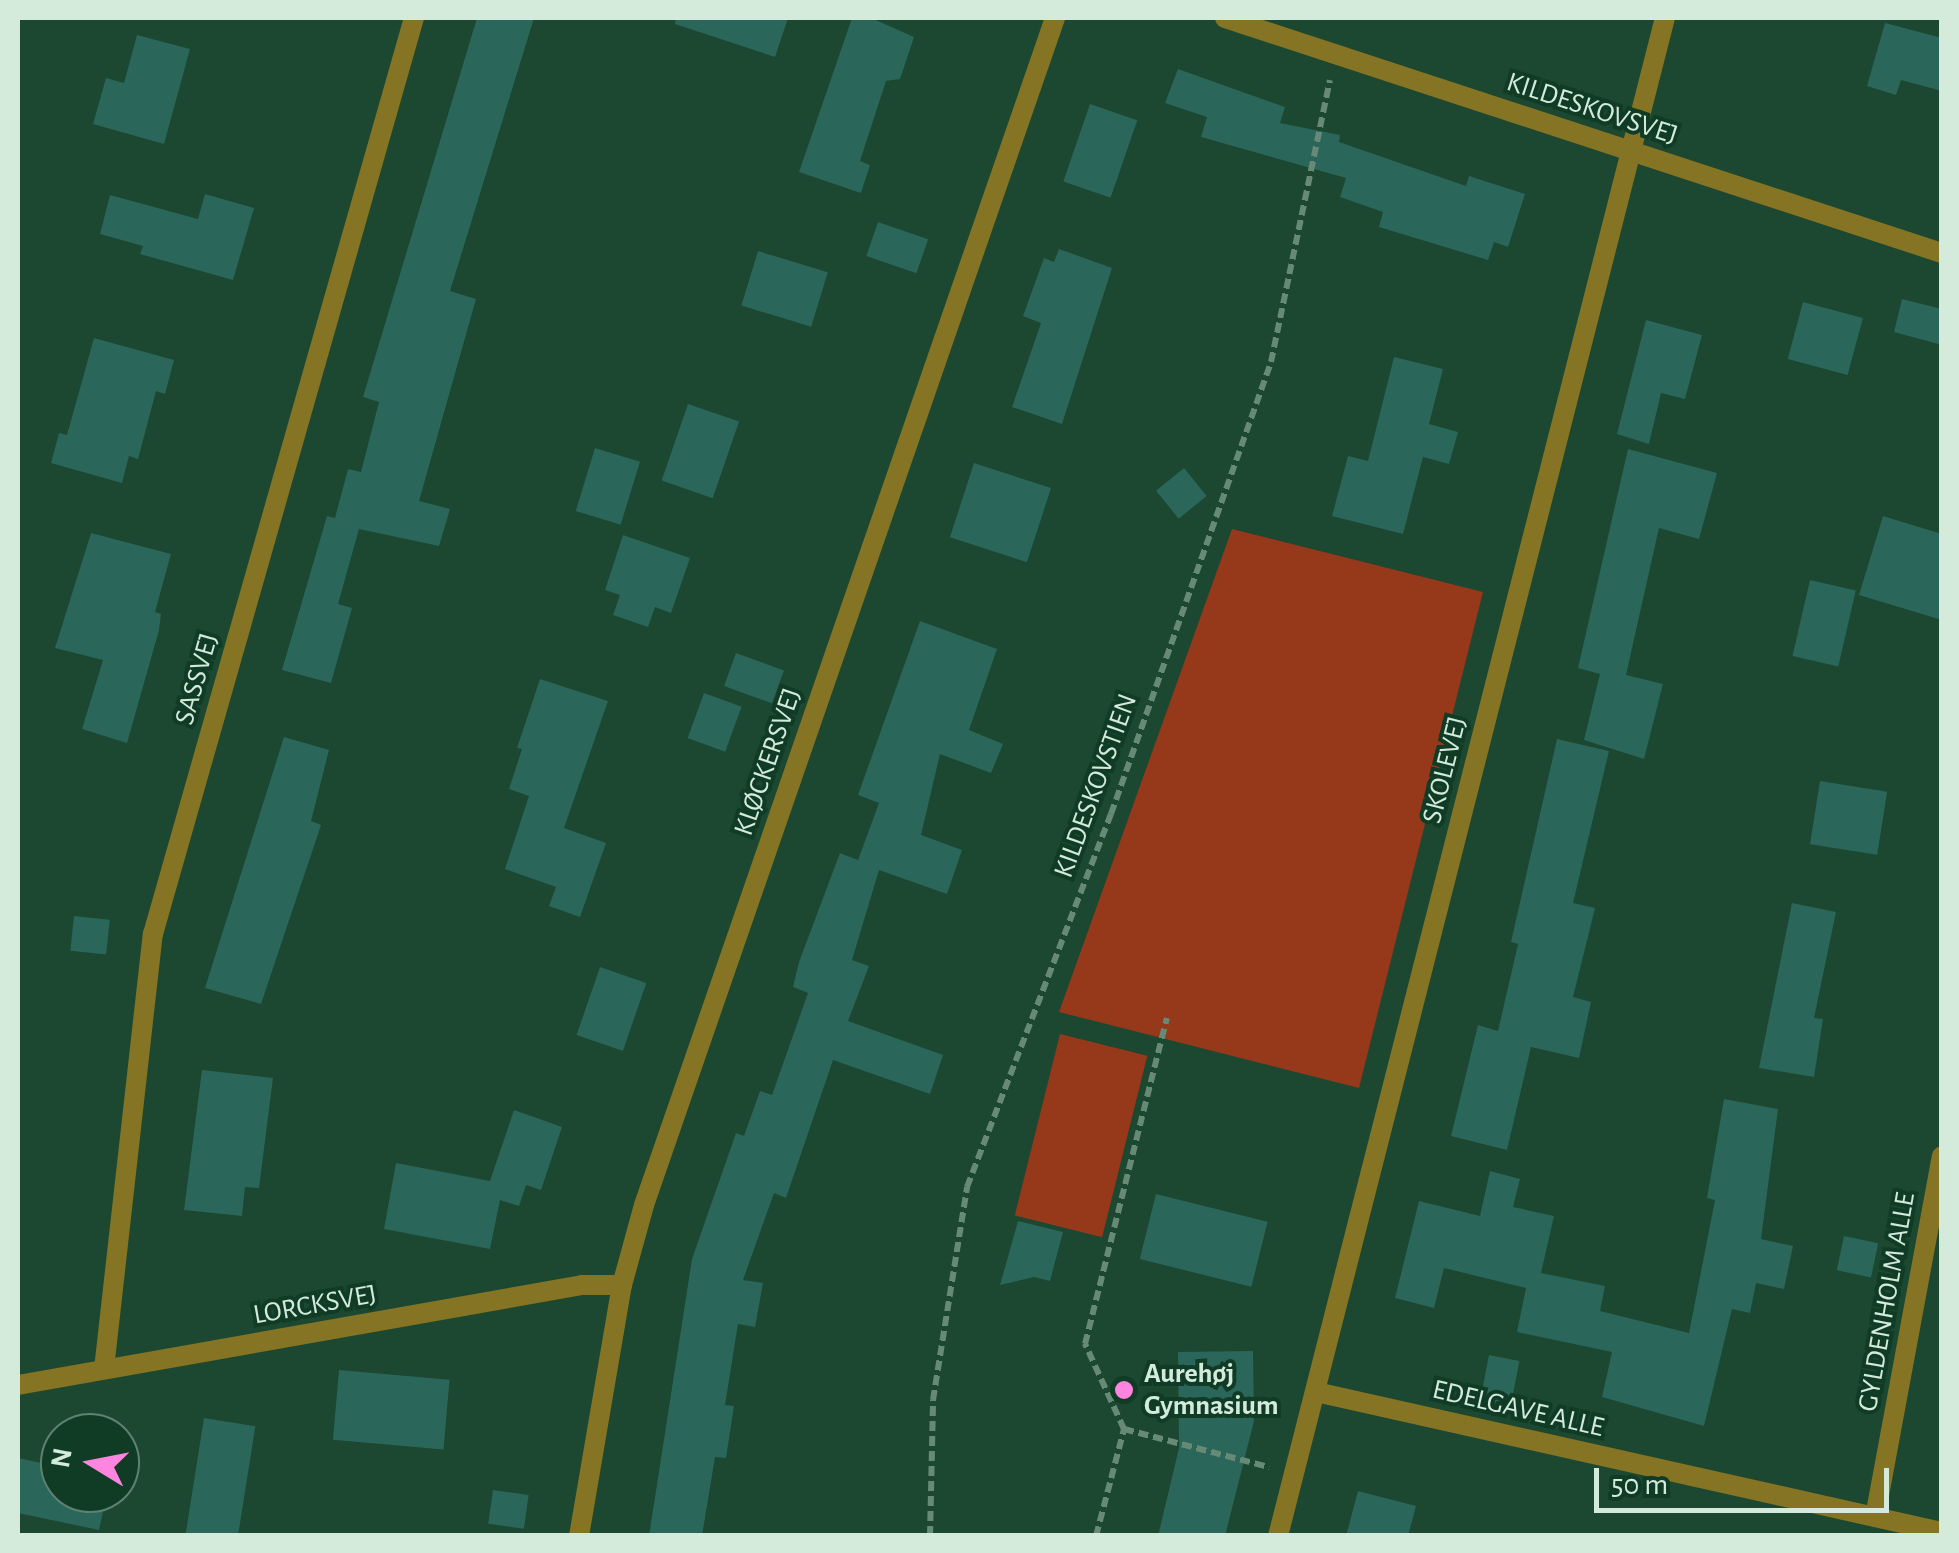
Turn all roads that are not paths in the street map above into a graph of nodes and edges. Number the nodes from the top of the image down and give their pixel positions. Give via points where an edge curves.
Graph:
1 (414, 18) edge
2 (1055, 18) edge
3 (1224, 18) edge
4 (1665, 18) edge
5 (1630, 150) junction
6 (1942, 253) edge
7 (1942, 1156) edge
8 (622, 1285) junction
9 (104, 1370) junction
10 (18, 1385) edge
11 (1316, 1392) junction
12 (1875, 1517) junction
13 (1942, 1532) edge
14 (579, 1536) edge
15 (1278, 1536) edge

1 - 9 street, SASSVEJ via 153,934
2 - 8 street, KLØCKERSVEJ
3 - 5 street, KILDESKOVSVEJ
4 - 5 street, SKOLEVEJ
5 - 6 street, KILDESKOVSVEJ
5 - 11 street, SKOLEVEJ
7 - 12 street, GYLDENHOLM ALLE
8 - 9 street, LORCKSVEJ via 588,1284
8 - 14 street, KLØCKERSVEJ
9 - 10 street, LORCKSVEJ
11 - 12 street, EDELGAVE ALLE
11 - 15 street, SKOLEVEJ
12 - 13 street, EDELGAVE ALLE

